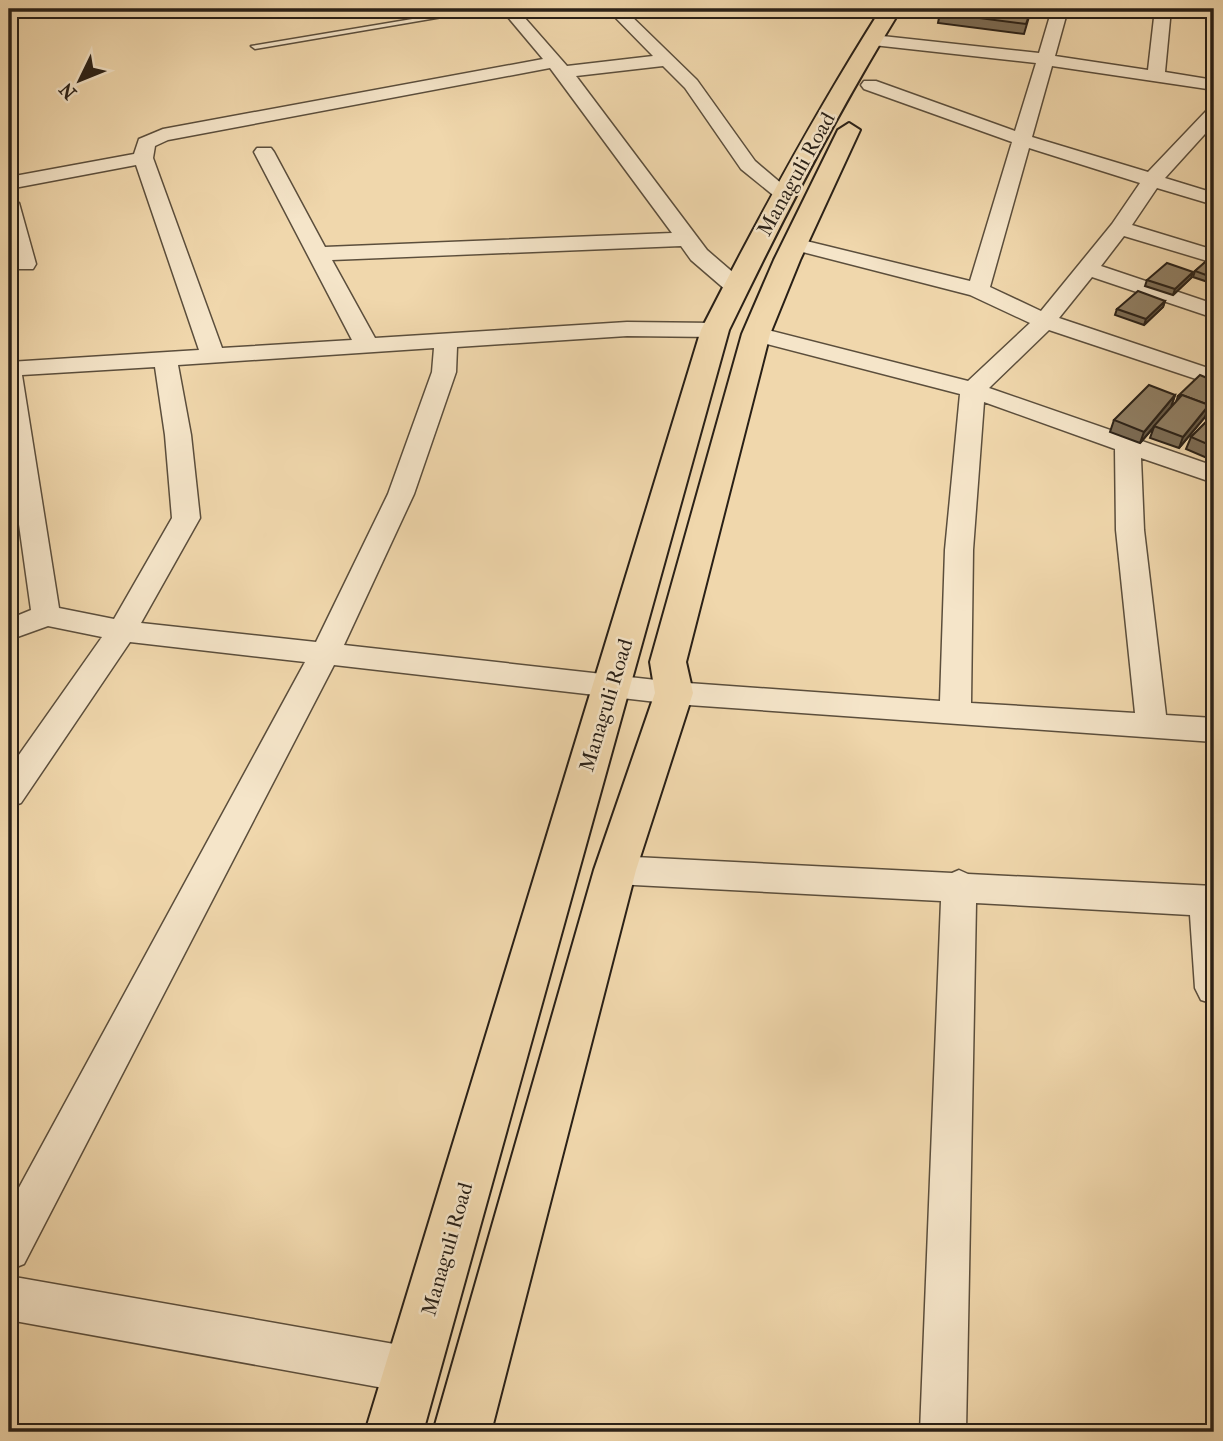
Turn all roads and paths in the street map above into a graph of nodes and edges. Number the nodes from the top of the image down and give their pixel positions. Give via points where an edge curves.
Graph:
1 (485, 9) edge
2 (509, 9) edge
3 (615, 9) edge
4 (915, 9) edge
5 (1060, 9) edge
6 (1163, 9) edge
7 (887, 30) edge
8 (255, 46) dead end
9 (1043, 58) junction
10 (667, 60) junction
11 (558, 67) junction
12 (1156, 74) junction
13 (870, 85) junction
14 (1214, 85) edge
15 (1209, 127) edge
16 (1023, 140) junction
17 (264, 152) dead end
18 (143, 158) junction
19 (1151, 181) junction
20 (9, 183) edge
21 (785, 195) junction
22 (1214, 199) edge
23 (9, 203) edge
24 (1120, 228) junction
25 (688, 239) junction
26 (794, 244) junction
27 (318, 254) junction
28 (1214, 257) edge
29 (25, 264) dead end
30 (1086, 268) junction
31 (735, 286) junction
32 (978, 289) junction
33 (1214, 311) edge
34 (1045, 321) junction
35 (715, 330) junction
36 (756, 334) junction
37 (446, 339) junction
38 (366, 344) junction
39 (214, 355) junction
40 (165, 358) junction
41 (9, 369) edge
42 (1214, 378) edge
43 (973, 390) junction
44 (1128, 447) junction
45 (1214, 475) edge
46 (46, 615) junction
47 (9, 630) edge
48 (122, 631) junction
49 (326, 652) junction
50 (612, 686) junction
51 (674, 693) junction
52 (955, 714) junction
53 (1152, 727) junction
54 (1214, 730) edge
55 (9, 794) edge
56 (615, 870) junction
57 (959, 885) junction
58 (1211, 900) edge
59 (1214, 988) edge
60 (9, 1249) edge
61 (9, 1298) edge
62 (411, 1370) junction
63 (394, 1432) edge
64 (463, 1432) edge
65 (943, 1432) edge

1 - 8 lane
2 - 11 street
3 - 10 street
4 - 7 main road, Managuli Road
5 - 9 street
6 - 12 street
7 - 9 street
7 - 13 main road, Managuli Road
7 - 21 main road, Managuli Road via 851,73
9 - 12 street
9 - 16 street
10 - 11 street
10 - 21 street via 691,84 748,165
11 - 18 street via 163,135 146,143
11 - 25 street
12 - 14 street
13 - 16 street
13 - 26 main road, Managuli Road
15 - 19 street via 1175,152
16 - 19 street
16 - 32 street
17 - 27 street
18 - 20 street
18 - 39 street
19 - 22 street
19 - 24 street
21 - 31 main road, Managuli Road
23 - 29 street
24 - 28 street
24 - 30 street
25 - 27 street
25 - 31 street via 699,255
26 - 32 street
26 - 36 main road, Managuli Road
27 - 38 street
30 - 33 street
30 - 34 street
31 - 35 main road, Managuli Road
32 - 34 street
34 - 42 street
34 - 43 street
35 - 37 street via 627,329
35 - 50 main road, Managuli Road
36 - 43 street
36 - 51 main road, Managuli Road via 667,662
37 - 38 street
37 - 49 street via 444,372 401,494
38 - 39 street
39 - 40 street
40 - 41 street
40 - 48 street via 186,518
41 - 46 street
43 - 44 street
43 - 52 street via 958,550
44 - 45 street
44 - 53 street via 1130,530
46 - 47 street
46 - 48 street
48 - 49 street
48 - 55 street
49 - 50 street
49 - 60 street
50 - 51 street
50 - 62 main road, Managuli Road
51 - 52 street
51 - 56 main road, Managuli Road
52 - 53 street
53 - 54 street
56 - 57 street
56 - 64 main road, Managuli Road
57 - 58 street
57 - 65 street
58 - 59 street
61 - 62 street
62 - 63 main road, Managuli Road

